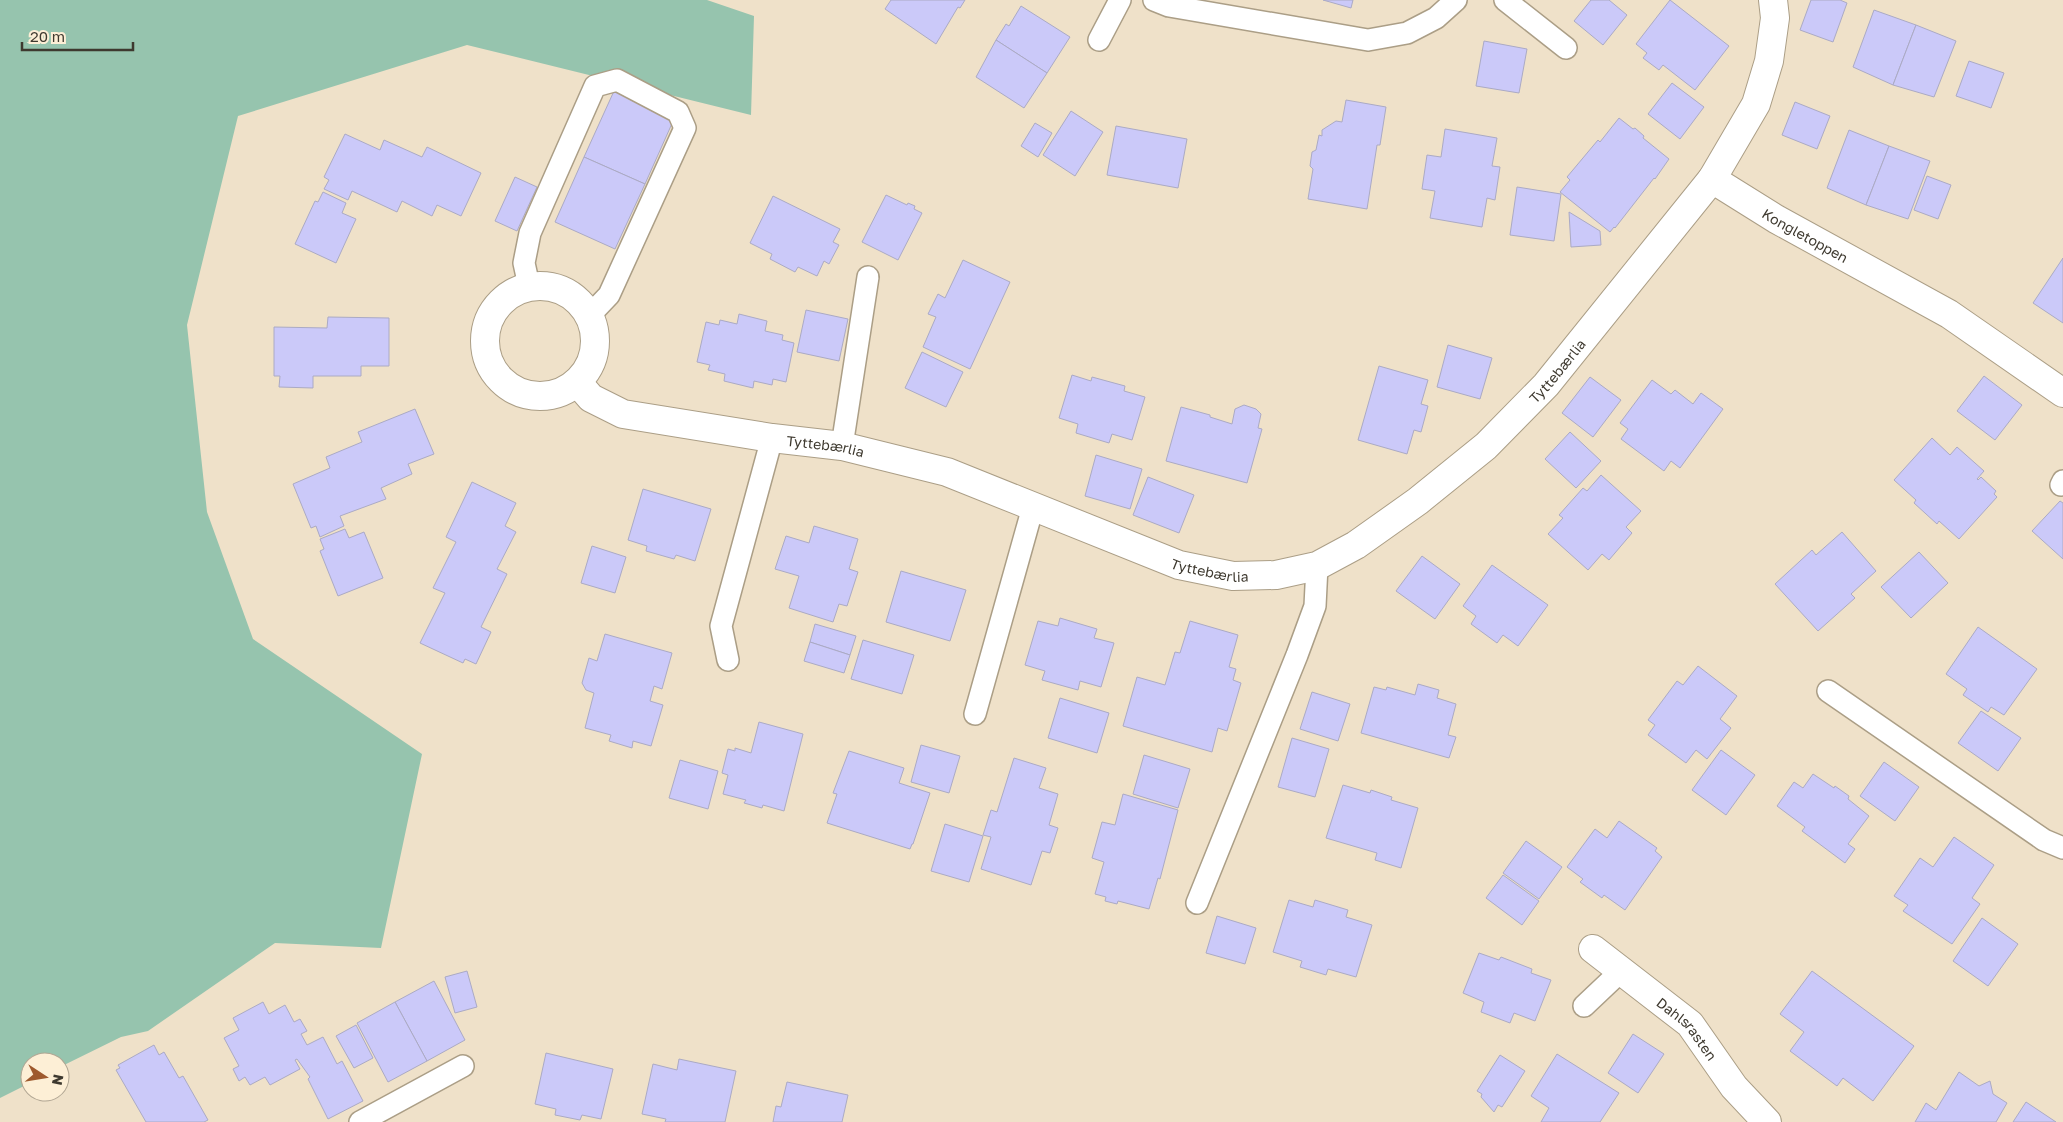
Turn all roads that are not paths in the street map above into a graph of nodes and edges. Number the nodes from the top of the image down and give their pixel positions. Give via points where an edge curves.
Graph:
1 (1120, 0) edge
2 (1154, 0) edge
3 (1456, 0) edge
4 (1505, 0) edge
5 (1773, 0) edge
6 (1099, 40) dead end
7 (1566, 48) dead end
8 (1712, 179) junction
9 (868, 276) dead end
10 (529, 286) junction
11 (589, 316) junction
12 (577, 382) junction
13 (2063, 393) edge
14 (772, 438) junction
15 (842, 446) junction
16 (1033, 507) junction
17 (1317, 566) junction
18 (728, 660) dead end
19 (1828, 691) dead end
20 (975, 714) dead end
21 (2063, 848) edge
22 (1197, 902) dead end
23 (1593, 949) dead end
24 (1621, 971) junction
25 (1584, 1006) dead end
26 (463, 1066) dead end
27 (360, 1122) edge
28 (1766, 1122) edge

1 - 6 lane
2 - 3 lane via 1169,6 1368,40 1407,34 1436,18
4 - 7 lane
5 - 8 street via 1775,18 1769,61 1756,104
8 - 13 street, Kongletoppen via 1776,219 1950,314
8 - 17 street, Tyttebærlia via 1546,385 1486,446 1418,501 1356,545
9 - 15 lane
10 - 11 street via 553,287 574,297
10 - 11 lane via 524,263 530,233 595,86 617,80 678,112 685,128 608,295
10 - 12 street via 506,297 490,316 484,341 490,366 506,386 530,396 555,394
11 - 12 street via 596,339 591,362
12 - 14 street, Tyttebærlia via 591,398 624,414
14 - 15 street, Tyttebærlia
14 - 18 lane via 721,626
15 - 16 street, Tyttebærlia via 947,472
16 - 17 street, Tyttebærlia via 1179,565 1232,576 1276,575
16 - 20 lane
17 - 22 lane via 1315,606
19 - 21 lane via 2044,840
23 - 24 street, Dahlsrasten
24 - 25 lane
24 - 28 street, Dahlsrasten via 1690,1024 1734,1087
26 - 27 lane

